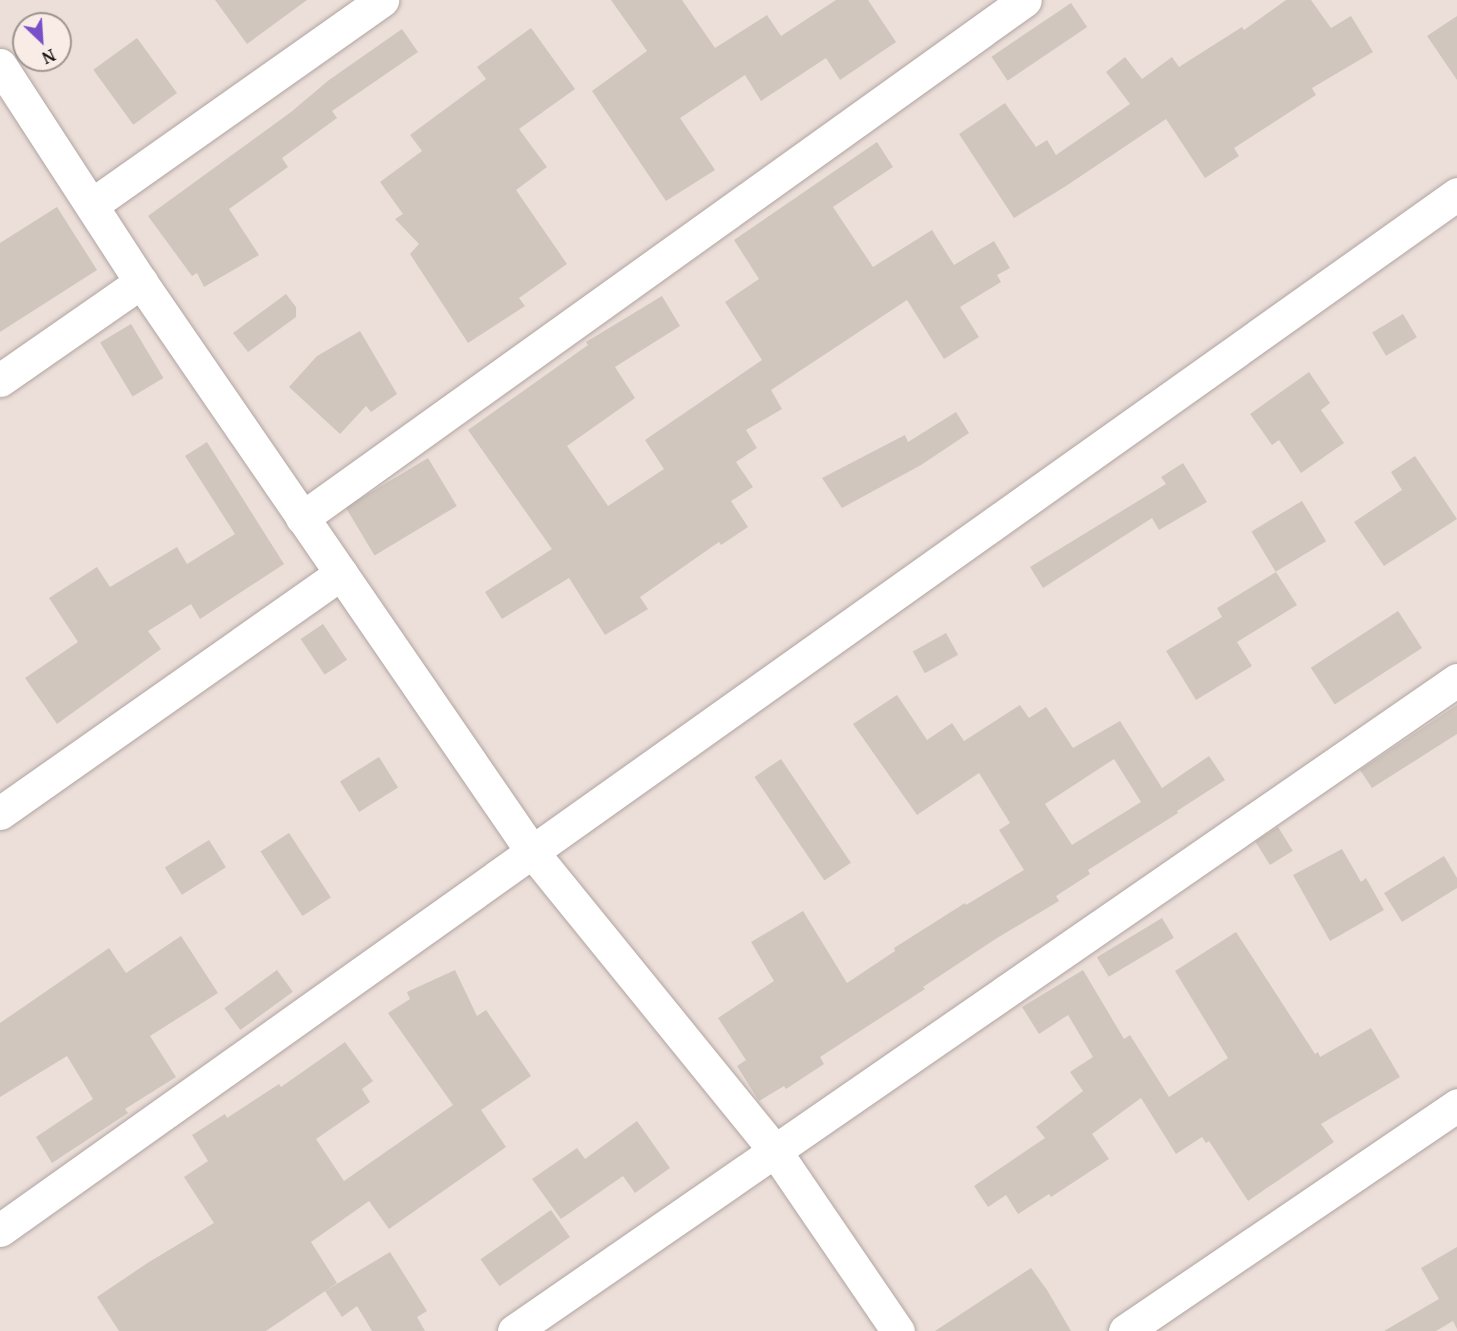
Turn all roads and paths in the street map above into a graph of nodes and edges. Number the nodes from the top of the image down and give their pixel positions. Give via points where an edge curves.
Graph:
1 (382, 0) edge
2 (1025, 0) edge
3 (0, 65) edge
4 (1457, 194) edge
5 (93, 204) junction
6 (141, 282) junction
7 (0, 380) edge
8 (302, 518) junction
9 (341, 573) junction
10 (1457, 680) edge
11 (0, 813) edge
12 (533, 853) junction
13 (1457, 1105) edge
14 (775, 1151) junction
15 (0, 1230) edge
16 (514, 1331) edge
17 (898, 1331) edge
18 (1125, 1331) edge

1 - 5 street
2 - 8 street
3 - 5 street
4 - 12 street
5 - 6 street
6 - 7 street
6 - 8 street
8 - 9 street
9 - 11 street
9 - 12 street
10 - 14 street
12 - 14 street
12 - 15 street
13 - 18 street
14 - 16 street
14 - 17 street

